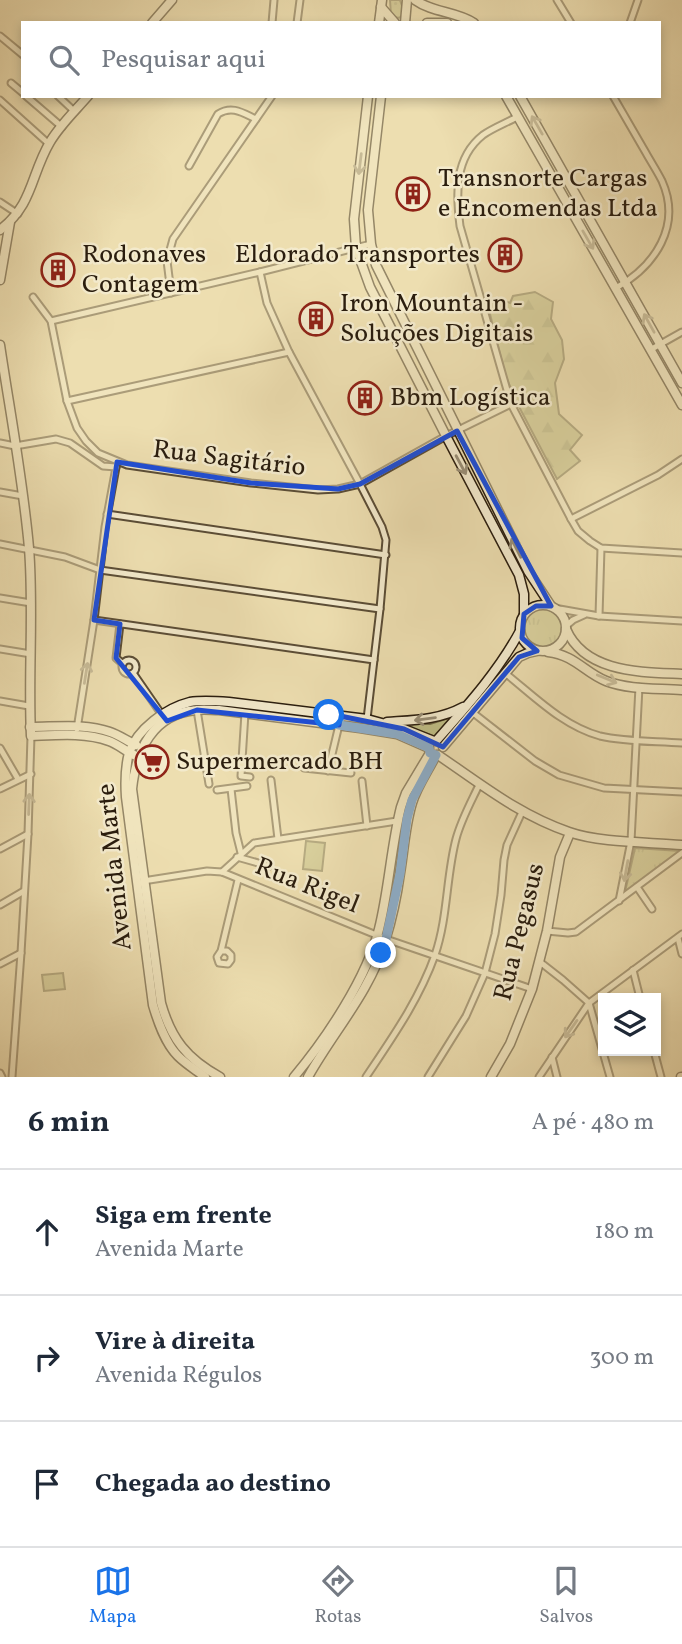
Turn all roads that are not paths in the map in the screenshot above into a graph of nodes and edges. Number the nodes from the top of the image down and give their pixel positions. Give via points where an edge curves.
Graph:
1 (172, 0) edge
2 (275, 0) edge
3 (300, 0) edge
4 (407, 0) edge
5 (415, 0) edge
6 (557, 0) edge
7 (638, 0) edge
8 (381, 4) edge
9 (154, 21) edge
10 (272, 21) edge
11 (297, 21) edge
12 (394, 21) edge
13 (405, 21) edge
14 (470, 21) edge
15 (570, 21) edge
16 (630, 21) edge
17 (0, 36) edge
18 (7, 42) junction
19 (0, 50) edge
20 (21, 53) edge
21 (11, 83) dead end
22 (21, 92) edge
23 (28, 98) edge
24 (60, 98) edge
25 (271, 98) edge
26 (368, 98) edge
27 (381, 98) edge
28 (507, 98) edge
29 (521, 98) edge
30 (614, 98) edge
31 (0, 100) edge
32 (85, 100) edge
33 (74, 111) junction
34 (517, 117) junction
35 (256, 119) junction
36 (62, 127) junction
37 (49, 144) junction
38 (189, 166) dead end
39 (0, 202) edge
40 (18, 214) junction
41 (10, 222) junction
42 (0, 230) edge
43 (371, 244) junction
44 (356, 248) junction
45 (260, 272) junction
46 (0, 280) edge
47 (626, 282) junction
48 (616, 288) junction
49 (171, 293) junction
50 (33, 297) dead end
51 (51, 321) junction
52 (682, 332) edge
53 (661, 344) junction
54 (0, 345) edge
55 (650, 350) junction
56 (289, 352) junction
57 (682, 383) edge
58 (3, 390) edge
59 (67, 401) junction
60 (511, 404) junction
61 (682, 405) edge
62 (457, 431) junction
63 (13, 434) junction
64 (446, 436) junction
65 (30, 442) junction
66 (0, 443) edge
67 (15, 446) junction
68 (682, 459) edge
69 (116, 465) junction
70 (360, 484) junction
71 (0, 492) edge
72 (23, 496) junction
73 (107, 514) junction
74 (571, 519) junction
75 (0, 544) edge
76 (601, 548) junction
77 (29, 549) junction
78 (682, 553) edge
79 (386, 555) junction
80 (100, 570) junction
81 (0, 598) edge
82 (32, 603) junction
83 (553, 607) junction
84 (380, 609) junction
85 (524, 614) junction
86 (586, 614) junction
87 (599, 616) junction
88 (94, 620) junction
89 (682, 621) edge
90 (120, 624) junction
91 (566, 628) junction
92 (520, 631) junction
93 (0, 649) edge
94 (541, 651) junction
95 (31, 654) junction
96 (374, 660) junction
97 (123, 664) junction
98 (133, 673) junction
99 (505, 673) junction
100 (682, 674) edge
101 (639, 687) junction
102 (682, 690) edge
103 (0, 701) edge
104 (468, 704) junction
105 (29, 706) junction
106 (197, 710) junction
107 (472, 712) junction
108 (245, 713) junction
109 (164, 718) junction
110 (367, 719) junction
111 (340, 721) junction
112 (379, 722) junction
113 (77, 731) junction
114 (31, 732) junction
115 (636, 740) junction
116 (682, 743) edge
117 (0, 747) edge
118 (131, 748) junction
119 (436, 749) junction
120 (140, 752) junction
121 (304, 768) dead end
122 (328, 771) junction
123 (351, 773) dead end
124 (30, 774) junction
125 (250, 777) dead end
126 (18, 779) junction
127 (271, 780) dead end
128 (362, 781) dead end
129 (209, 784) dead end
130 (479, 785) junction
131 (247, 786) dead end
132 (0, 789) edge
133 (231, 789) junction
134 (633, 789) junction
135 (217, 790) dead end
136 (682, 792) edge
137 (522, 812) junction
138 (397, 821) junction
139 (367, 826) junction
140 (570, 833) junction
141 (28, 834) junction
142 (278, 839) junction
143 (631, 841) junction
144 (682, 845) edge
145 (0, 849) edge
146 (682, 853) edge
147 (239, 855) junction
148 (269, 866) dead end
149 (222, 872) junction
150 (238, 880) junction
151 (140, 881) junction
152 (636, 887) junction
153 (24, 891) junction
154 (619, 901) junction
155 (0, 905) edge
156 (652, 909) dead end
157 (547, 931) junction
158 (680, 936) edge
159 (382, 937) junction
160 (221, 951) dead end
161 (21, 953) junction
162 (682, 954) edge
163 (435, 955) junction
164 (540, 962) junction
165 (0, 964) edge
166 (633, 970) junction
167 (485, 973) junction
168 (532, 989) junction
169 (155, 992) junction
170 (639, 993) edge
171 (589, 1003) junction
172 (655, 1056) edge
173 (552, 1057) junction
174 (216, 1076) edge
175 (12, 1077) edge
176 (205, 1077) edge
177 (293, 1077) edge
178 (308, 1077) edge
179 (366, 1077) edge
180 (429, 1077) edge
181 (491, 1077) edge
182 (539, 1077) edge
183 (557, 1077) edge
184 (610, 1077) edge
185 (661, 1077) edge

1 - 9 street
2 - 10 street
3 - 11 street
4 - 13 street
5 - 14 street
6 - 15 street
7 - 16 street
8 - 12 street
17 - 18 street
18 - 19 street
18 - 20 street
21 - 22 street
23 - 36 street
24 - 33 street
25 - 35 street
26 -> 44 street via 354,219
27 - 43 street via 369,210
28 - 34 street
47 -> 29 street
30 - 47 street via 662,181 668,206 661,247
31 - 37 street
32 - 33 street
33 - 36 street
34 -> 48 street
34 - 60 street via 482,136 468,152 457,197 460,226
35 - 38 street via 233,109 218,114
35 - 49 street via 173,239 167,261
36 - 37 street
37 - 40 street
39 - 40 street
40 - 41 street
41 - 42 street
41 - 46 street
43 - 44 street
43 - 62 street via 376,265
44 - 45 street
44 - 64 street via 370,287
45 - 49 street
45 - 56 street via 264,295
47 - 48 street
53 -> 47 street
48 - 55 street
49 - 51 street
50 - 51 street, Rua Sagitário
51 - 59 street, Rua Sagitário
52 - 53 street
53 - 55 street
53 - 57 street
54 - 58 street
55 - 61 street
56 - 59 street
56 - 70 street
58 - 63 street
59 - 69 street, Rua Sagitário via 86,441
60 - 62 street, Rua Sagitário
60 - 74 street
62 - 64 street, Rua Sagitário
83 -> 62 street via 527,571
63 - 65 street
63 - 67 street
64 - 70 street, Rua Sagitário
64 -> 85 street via 519,575
65 - 67 street
65 - 69 street via 64,441 103,466
66 - 67 street
67 - 72 street
68 - 74 street
69 - 70 street, Rua Sagitário via 318,490
69 - 73 street
70 - 79 street via 382,527
71 - 72 street
72 - 77 street
73 - 79 street
73 - 80 street
74 - 76 street
75 - 77 street
76 - 78 street
76 - 87 street
77 - 80 street
77 - 82 street
79 - 84 street
80 - 84 street
80 - 88 street
81 - 82 street
82 - 95 street
83 - 85 street via 536,606
83 - 86 street
83 - 91 street
84 - 96 street
85 - 92 street
86 - 87 street
86 - 91 street
87 - 89 street
88 - 90 street
113 -> 88 street
90 - 96 street
90 - 97 street via 116,658
91 - 94 street via 557,646
91 - 100 street via 578,649 609,666
92 - 94 street via 525,644
92 - 104 street
93 - 95 street
94 - 99 street via 519,657
94 -> 101 street via 564,656 605,681
95 - 105 street
96 - 110 street
97 - 98 street via 125,673
97 - 98 street via 134,663
98 - 109 street
99 - 107 street
99 - 115 street via 565,721 601,736
101 - 102 street
101 - 115 street
103 - 105 street
104 -> 112 street via 449,715
104 - 119 street
105 - 114 street
106 - 108 street, Avenida Marte
106 - 109 street, Avenida Marte
106 - 129 street
107 - 119 street
107 - 134 street via 558,775 604,788
108 - 111 street, Avenida Marte
108 - 125 street via 241,776
109 - 111 street, Avenida Marte via 178,706 208,701
109 - 118 street, Avenida Marte via 150,724
109 - 120 street, Avenida Marte
110 - 111 street, Avenida Marte
110 - 112 street, Avenida Marte
111 - 119 street, Avenida Marte
111 - 122 street
112 - 119 street, Avenida Marte via 404,729
113 - 114 street
113 - 118 street via 100,729
114 - 124 street
115 - 116 street
115 - 134 street
117 - 126 street
118 - 120 street
118 - 151 street, Avenida Marte via 125,784
119 - 130 street
119 - 138 street via 406,793
119 - 159 street via 412,800 400,874
120 - 151 street, Avenida Marte via 132,789
121 - 122 street
122 - 123 street
124 - 126 street
141 -> 124 street
126 - 132 street
127 - 142 street
128 - 139 street
130 - 137 street
130 - 163 street via 455,841
131 - 133 street
133 - 135 street
133 - 147 street
134 - 136 street
134 - 143 street
137 - 140 street
137 - 167 street via 504,860
138 - 139 street
138 - 159 street
139 - 142 street
140 - 143 street
140 - 157 street, Rua Pegasus via 560,857
141 - 145 street
141 - 153 street
142 - 147 street via 254,843
143 - 144 street
143 -> 154 street
146 - 152 street
147 - 148 street
147 - 149 street
149 - 150 street, Rua Rigel
149 - 151 street, Rua Rigel
150 - 159 street, Rua Rigel
150 - 160 street
151 - 169 street, Avenida Marte
152 - 154 street
152 - 156 street
153 - 155 street
153 - 161 street
154 - 157 street via 576,932
157 - 164 street, Rua Pegasus
158 - 162 street
158 - 166 street
159 - 163 street, Rua Rigel
159 - 177 street via 350,996
159 - 178 street via 368,983
161 - 165 street
161 - 175 street
163 - 167 street, Rua Rigel
163 - 179 street via 406,1017
164 - 168 street, Rua Pegasus
164 - 171 street
166 - 170 street
166 - 171 street
167 - 168 street, Rua Rigel
167 - 180 street via 466,1016
168 - 181 street, Rua Pegasus
169 - 174 street, Avenida Marte via 176,1040
169 - 176 street, Avenida Marte via 155,1013 170,1046
171 -> 173 street
171 - 184 street
172 - 185 street
173 - 182 street
173 - 183 street

